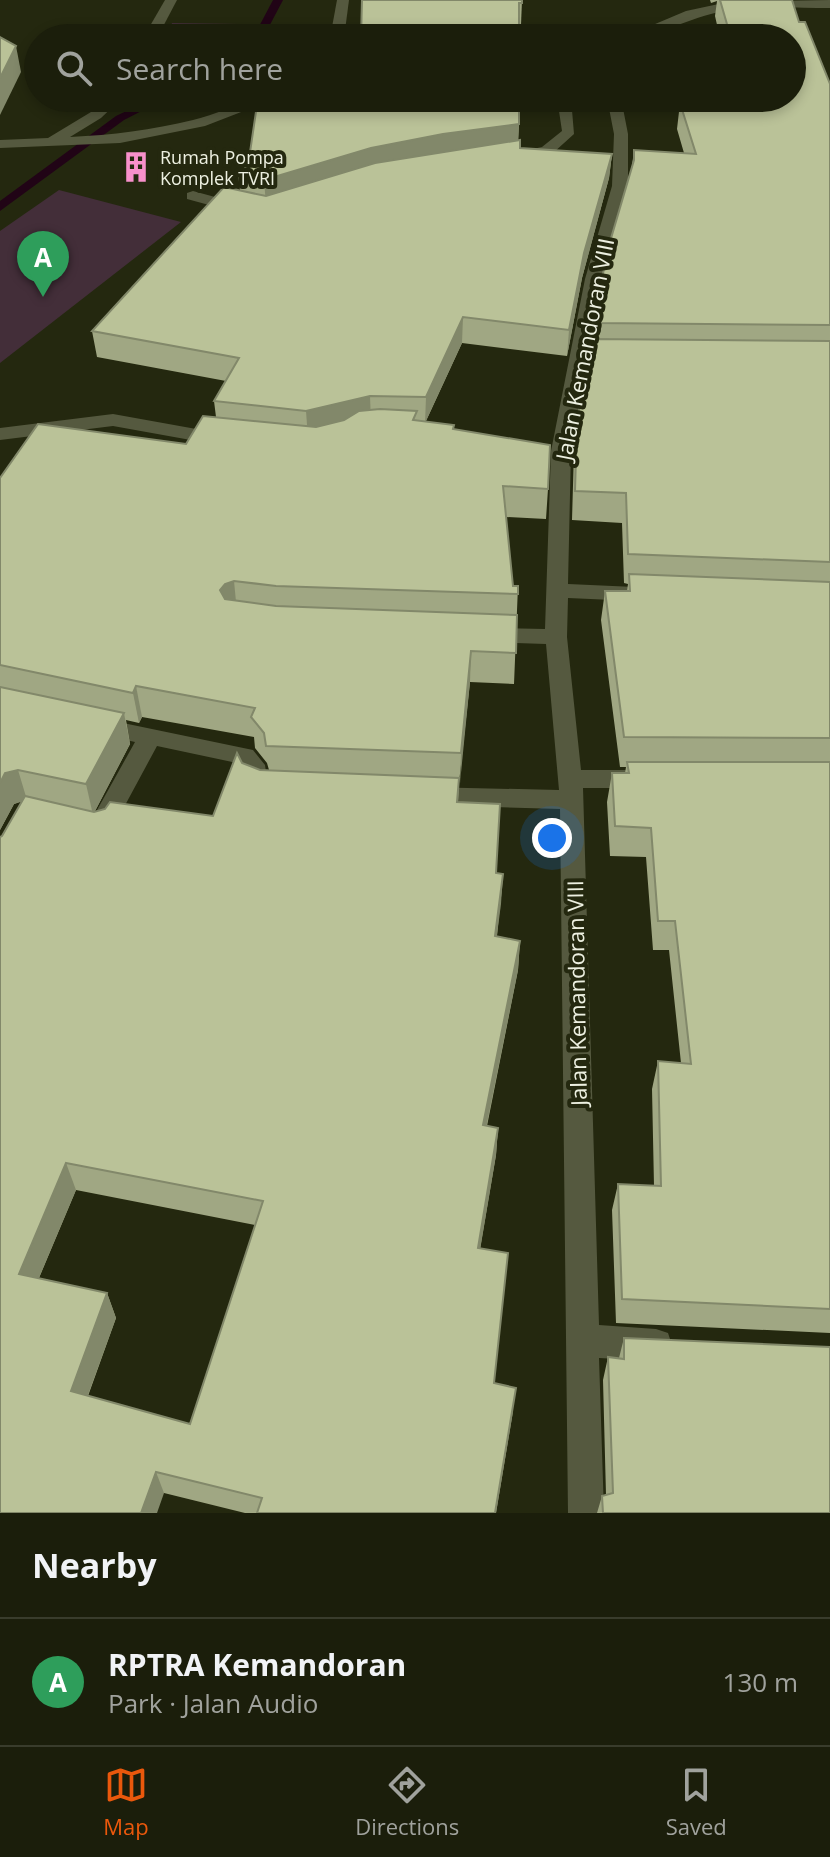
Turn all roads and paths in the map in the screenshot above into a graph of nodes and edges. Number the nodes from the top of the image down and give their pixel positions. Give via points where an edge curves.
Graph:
1 (171, 0) edge
2 (343, 0) edge
3 (830, 4) edge
4 (158, 24) edge
5 (339, 24) edge
6 (665, 24) edge
7 (99, 112) edge
8 (231, 112) edge
9 (566, 112) edge
10 (617, 112) edge
11 (48, 143) junction
12 (0, 144) edge
13 (502, 158) edge
14 (193, 196) dead end
15 (256, 213) edge
16 (0, 434) edge
17 (250, 442) edge
18 (557, 591) junction
19 (663, 595) edge
20 (464, 634) edge
21 (556, 637) junction
22 (75, 721) edge
23 (150, 737) junction
24 (662, 779) edge
25 (293, 790) edge
26 (571, 790) junction
27 (398, 795) edge
28 (71, 822) edge
29 (582, 1341) junction
30 (691, 1346) edge
31 (586, 1513) edge

1 - 4 street
2 - 5 street
3 - 6 street via 754,3
7 - 11 street
8 - 11 street via 120,139
9 - 13 street via 569,131 562,142 547,152
10 - 18 street, Jalan Kemandoran VIII via 620,186 593,279 586,359 553,450
11 - 12 street
14 - 15 street
16 - 17 street via 113,420
18 - 19 street
18 - 21 street, Jalan Kemandoran VIII
20 - 21 street
21 - 26 street, Jalan Kemandoran VIII
22 - 23 street
23 - 25 street via 245,756 253,765 256,785
23 - 28 street via 102,829
24 - 26 street
26 - 27 street
26 - 29 street, Jalan Kemandoran VIII
29 - 30 street
29 - 31 street, Jalan Kemandoran VIII

